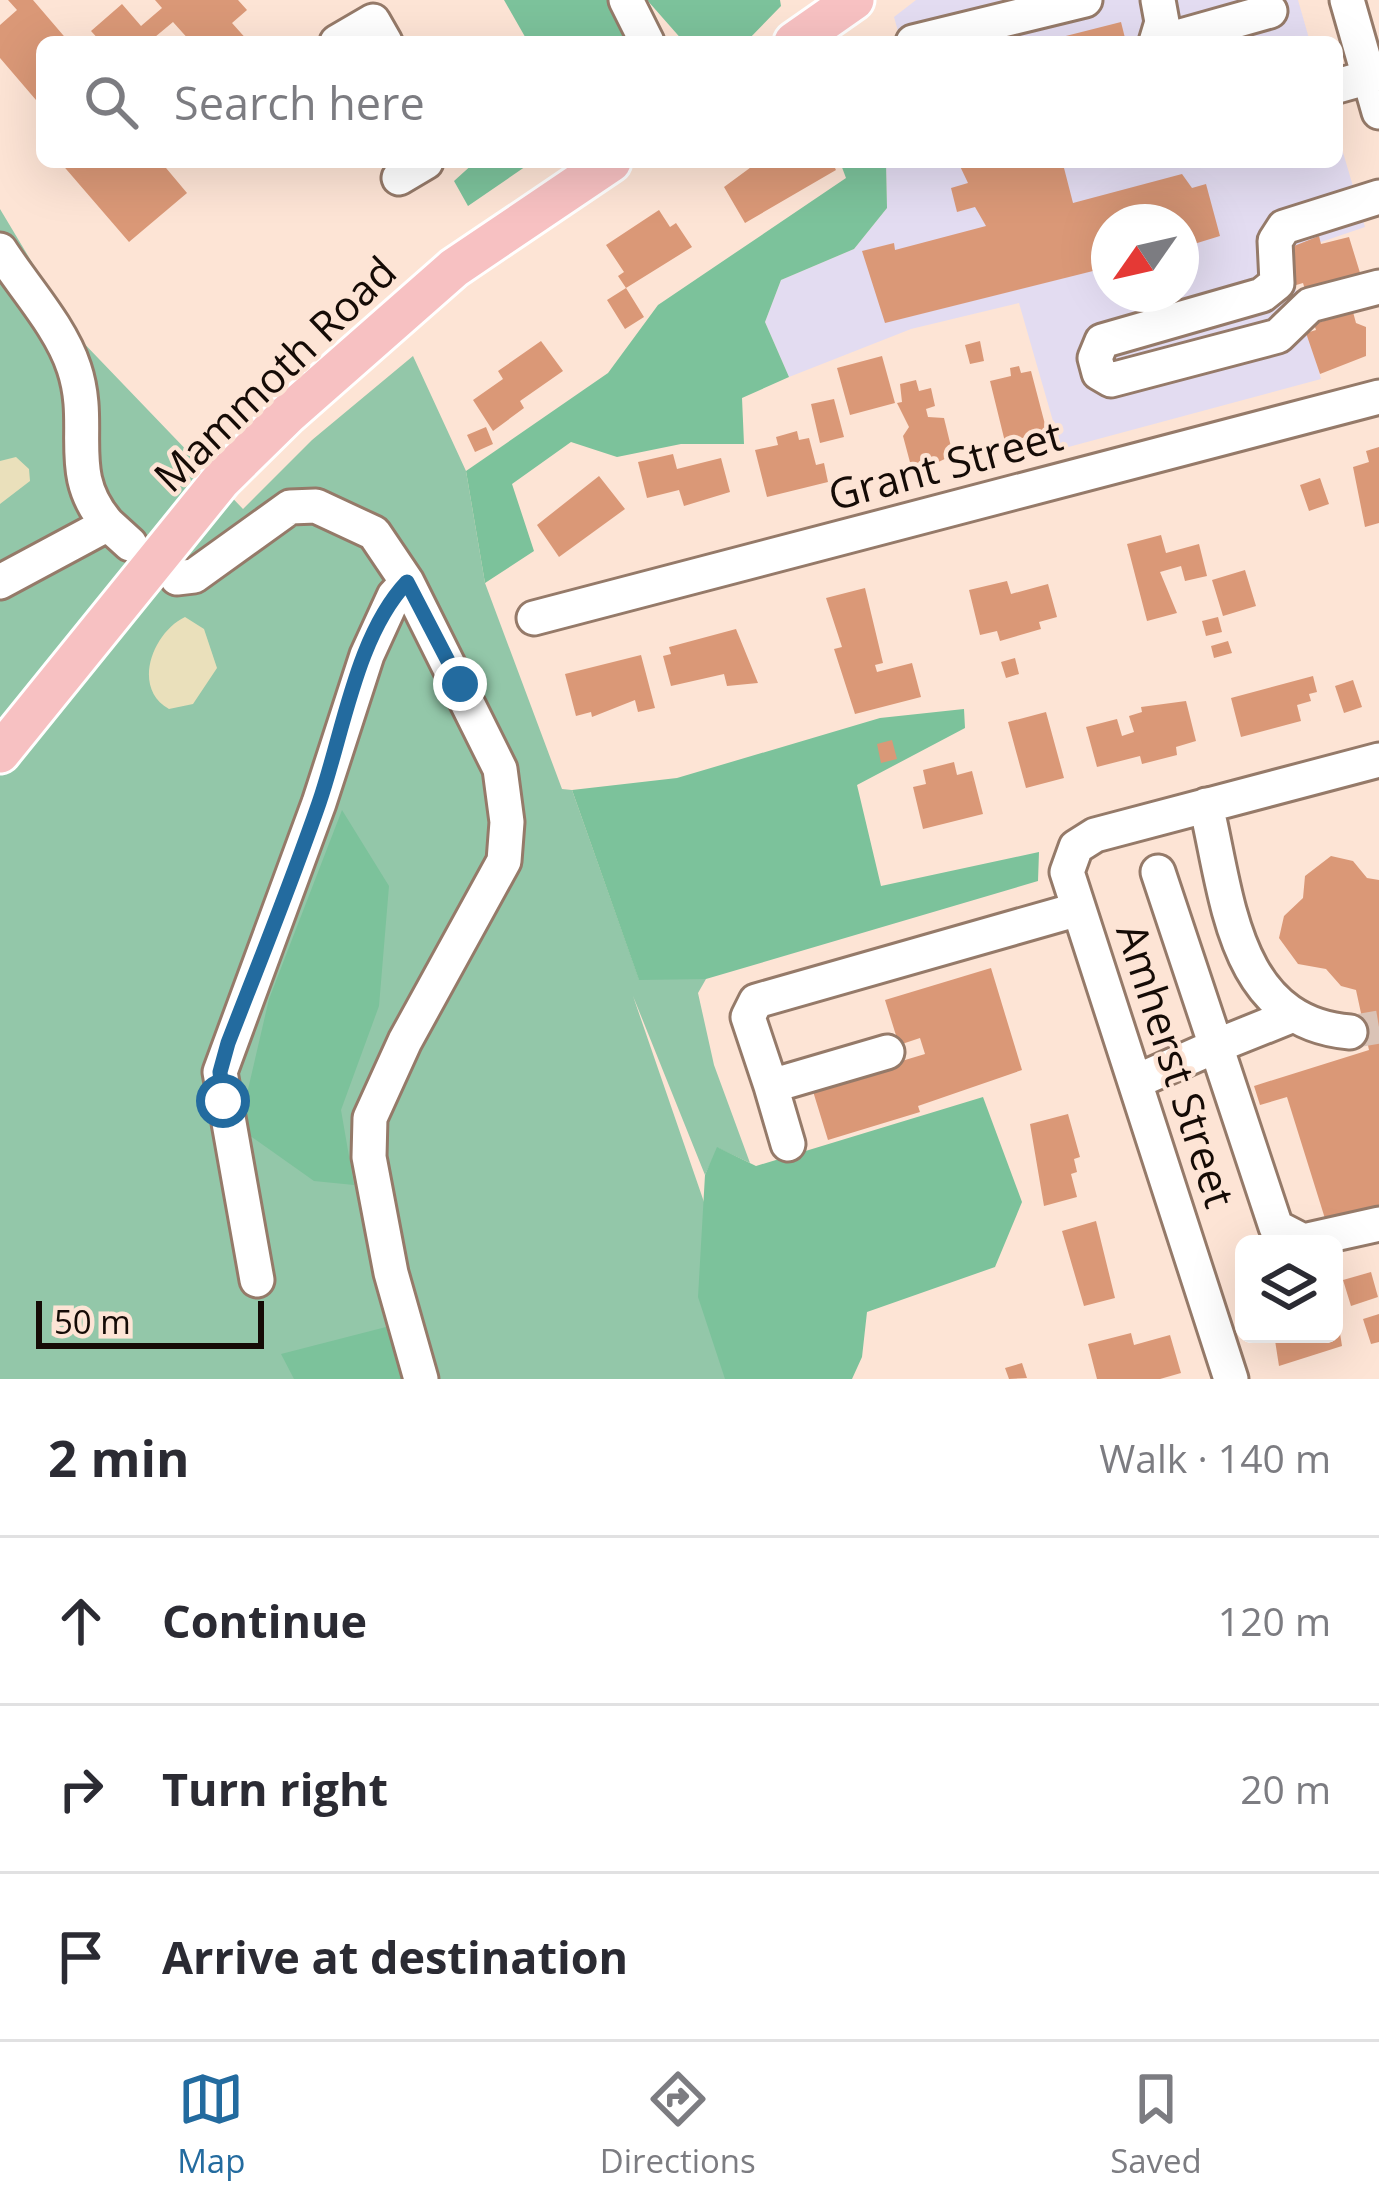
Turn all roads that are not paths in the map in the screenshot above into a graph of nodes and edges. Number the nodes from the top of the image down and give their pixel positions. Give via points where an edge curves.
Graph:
1 (626, 0) edge
2 (854, 0) edge
3 (1085, 0) edge
4 (1158, 0) edge
5 (1347, 0) edge
6 (1270, 11) dead end
7 (972, 14) edge
8 (348, 36) edge
9 (382, 36) edge
10 (644, 36) edge
11 (803, 36) edge
12 (926, 36) edge
13 (1159, 36) edge
14 (1180, 36) edge
15 (1353, 82) edge
16 (1379, 112) edge
17 (601, 168) edge
18 (1379, 196) edge
19 (0, 250) edge
20 (1379, 287) edge
21 (1379, 397) edge
22 (177, 578) dead end
23 (0, 582) edge
24 (407, 582) junction
25 (534, 618) dead end
26 (0, 753) edge
27 (1379, 760) edge
28 (1206, 805) junction
29 (1158, 872) dead end
30 (1079, 909) junction
31 (1291, 1016) junction
32 (1350, 1032) tunnel mouth
33 (1216, 1046) junction
34 (887, 1052) dead end
35 (1135, 1082) junction
36 (771, 1086) junction
37 (788, 1144) dead end
38 (1379, 1224) edge
39 (257, 1280) dead end
40 (421, 1379) edge
41 (1231, 1379) edge

1 - 10 street
2 - 11 main road
3 - 7 street
4 - 13 street
5 - 15 street
6 - 14 street
7 - 12 street
8 - 9 street via 373,21
15 - 16 street
17 - 26 main road, Mammoth Road via 454,268 288,414 221,480
18 - 20 street via 1284,227 1275,241 1277,283 1262,296 1102,341 1099,373 1111,380 1278,336 1310,305
19 - 23 street via 73,363 86,414 80,473 87,500 119,534
21 - 25 street, Grant Street
22 - 24 street via 194,576 290,507 316,506 374,533
24 - 39 street via 367,656 220,1072
24 - 40 street via 500,769 507,822 504,862 370,1118 369,1157 391,1273
27 - 28 street
28 - 30 street, Amherst Street via 1076,847 1067,872
28 - 31 street via 1245,954 1273,1003
29 - 33 street
30 - 35 street, Amherst Street
30 - 36 street via 756,1001 748,1017
31 - 32 street
31 - 33 street
33 - 35 street
33 - 38 street via 1276,1227 1303,1241
34 - 36 street
35 - 41 street, Amherst Street
36 - 37 street

